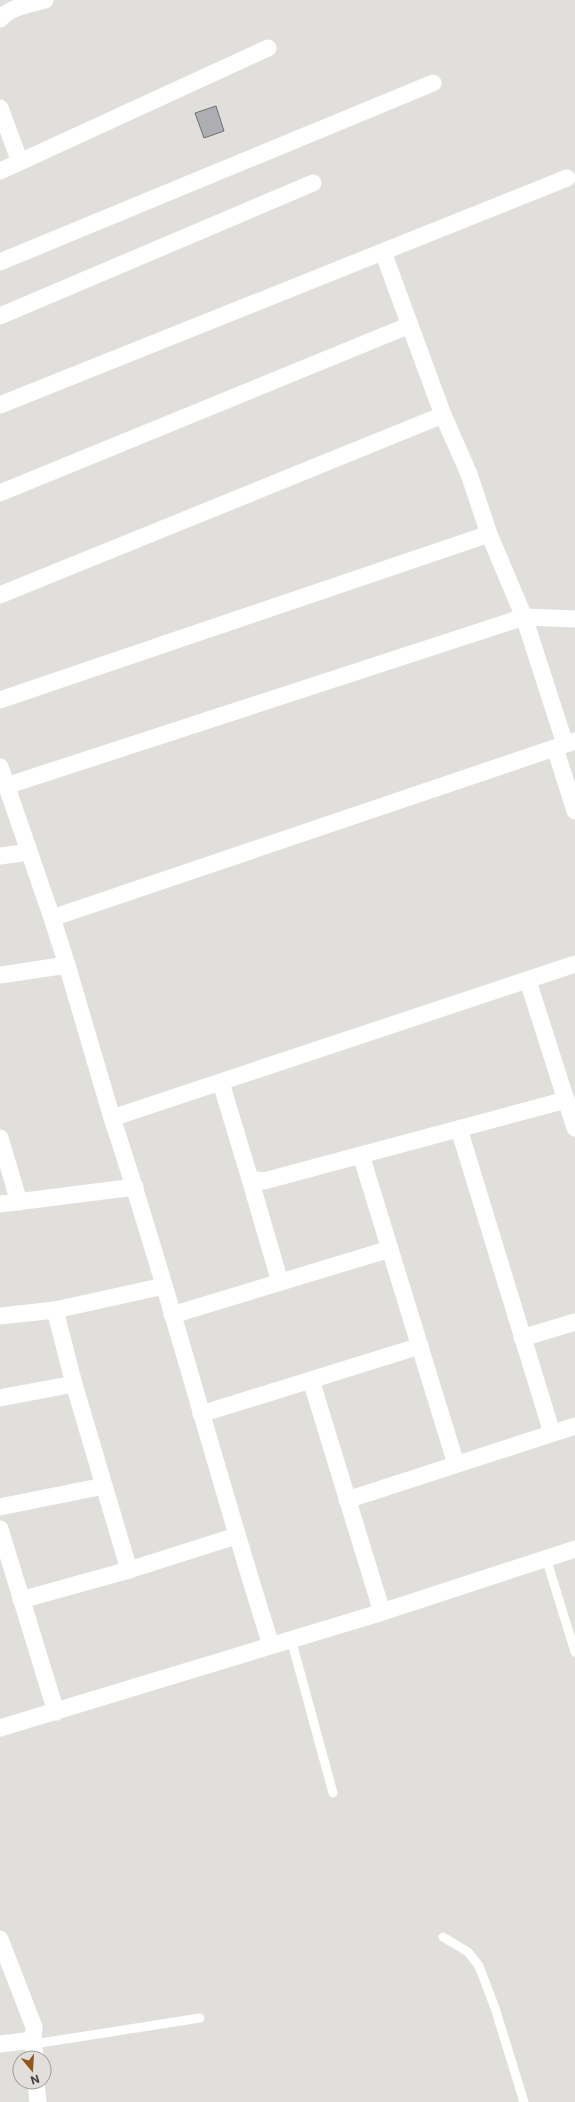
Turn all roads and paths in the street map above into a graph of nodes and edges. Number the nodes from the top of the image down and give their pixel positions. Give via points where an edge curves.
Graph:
1 (45, 0) edge
2 (0, 19) edge
3 (268, 48) dead end
4 (433, 83) dead end
5 (0, 108) edge
6 (20, 162) junction
7 (0, 171) edge
8 (566, 178) dead end
9 (313, 183) dead end
10 (383, 252) junction
11 (0, 262) edge
12 (0, 316) edge
13 (410, 325) junction
14 (0, 405) edge
15 (442, 415) junction
16 (0, 493) edge
17 (489, 534) junction
18 (0, 595) edge
19 (524, 617) junction
20 (575, 619) edge
21 (0, 700) edge
22 (565, 744) edge
23 (0, 767) edge
24 (6, 786) junction
25 (575, 812) edge
26 (29, 852) junction
27 (0, 856) edge
28 (52, 918) junction
29 (575, 964) edge
30 (67, 965) junction
31 (0, 974) edge
32 (528, 980) junction
33 (221, 1083) junction
34 (566, 1100) junction
35 (112, 1118) junction
36 (575, 1128) edge
37 (459, 1129) junction
38 (0, 1138) edge
39 (361, 1155) junction
40 (250, 1179) junction
41 (135, 1186) junction
42 (19, 1202) junction
43 (0, 1204) edge
44 (390, 1249) junction
45 (280, 1282) junction
46 (164, 1286) junction
47 (55, 1310) junction
48 (172, 1315) junction
49 (0, 1316) edge
50 (575, 1322) edge
51 (522, 1338) junction
52 (420, 1346) junction
53 (311, 1380) junction
54 (74, 1384) junction
55 (0, 1398) edge
56 (201, 1414) junction
57 (575, 1426) edge
58 (552, 1433) junction
59 (456, 1464) junction
60 (104, 1486) junction
61 (348, 1500) junction
62 (0, 1507) edge
63 (0, 1529) edge
64 (236, 1536) junction
65 (575, 1549) edge
66 (546, 1558) junction
67 (129, 1570) junction
68 (22, 1600) junction
69 (382, 1612) junction
70 (291, 1639) junction
71 (271, 1645) junction
72 (575, 1652) edge
73 (56, 1712) junction
74 (0, 1728) edge
75 (333, 1794) dead end
76 (443, 1937) dead end
77 (0, 1939) edge
78 (200, 2018) dead end
79 (0, 2044) edge
80 (34, 2047) edge
81 (37, 2090) edge
82 (38, 2102) edge
83 (524, 2102) edge

1 - 2 street via 24,6
3 - 6 street
4 - 11 street
5 - 6 street
6 - 7 street
8 - 10 street
9 - 12 street
10 - 13 street
10 - 14 street
13 - 15 street
13 - 16 street
15 - 17 street via 469,474
15 - 18 street
17 - 19 street
17 - 21 street
19 - 20 street
19 - 22 street
19 - 24 street
22 - 25 street
22 - 28 street
23 - 24 street
24 - 26 street
26 - 27 street
26 - 28 street
28 - 30 street
29 - 32 street
30 - 31 street
30 - 35 street
32 - 33 street
32 - 34 street
33 - 35 street
33 - 40 street
34 - 36 street
34 - 37 street
35 - 41 street
37 - 39 street
37 - 51 street
38 - 42 street
39 - 40 street via 264,1181
39 - 44 street
40 - 45 street
41 - 42 street
41 - 46 street
42 - 43 street
44 - 45 street
44 - 52 street
45 - 48 street
46 - 47 street
46 - 48 street
47 - 49 street
47 - 54 street
48 - 56 street
50 - 51 street
51 - 58 street
52 - 53 street
52 - 59 street
53 - 56 street
53 - 61 street
54 - 55 street
54 - 60 street
56 - 64 street
57 - 58 street
58 - 59 street
59 - 61 street
60 - 62 street
60 - 67 street
61 - 69 street
63 - 68 street
64 - 67 street
64 - 71 street
65 - 66 street
66 - 69 street
66 - 72 lane
67 - 68 street
68 - 73 street
69 - 70 street
70 - 71 street
70 - 75 lane
71 - 73 street
73 - 74 street
76 - 83 lane via 468,1952 479,1966
77 - 80 street via 34,2027
78 - 80 lane
79 - 80 street
81 - 82 street

